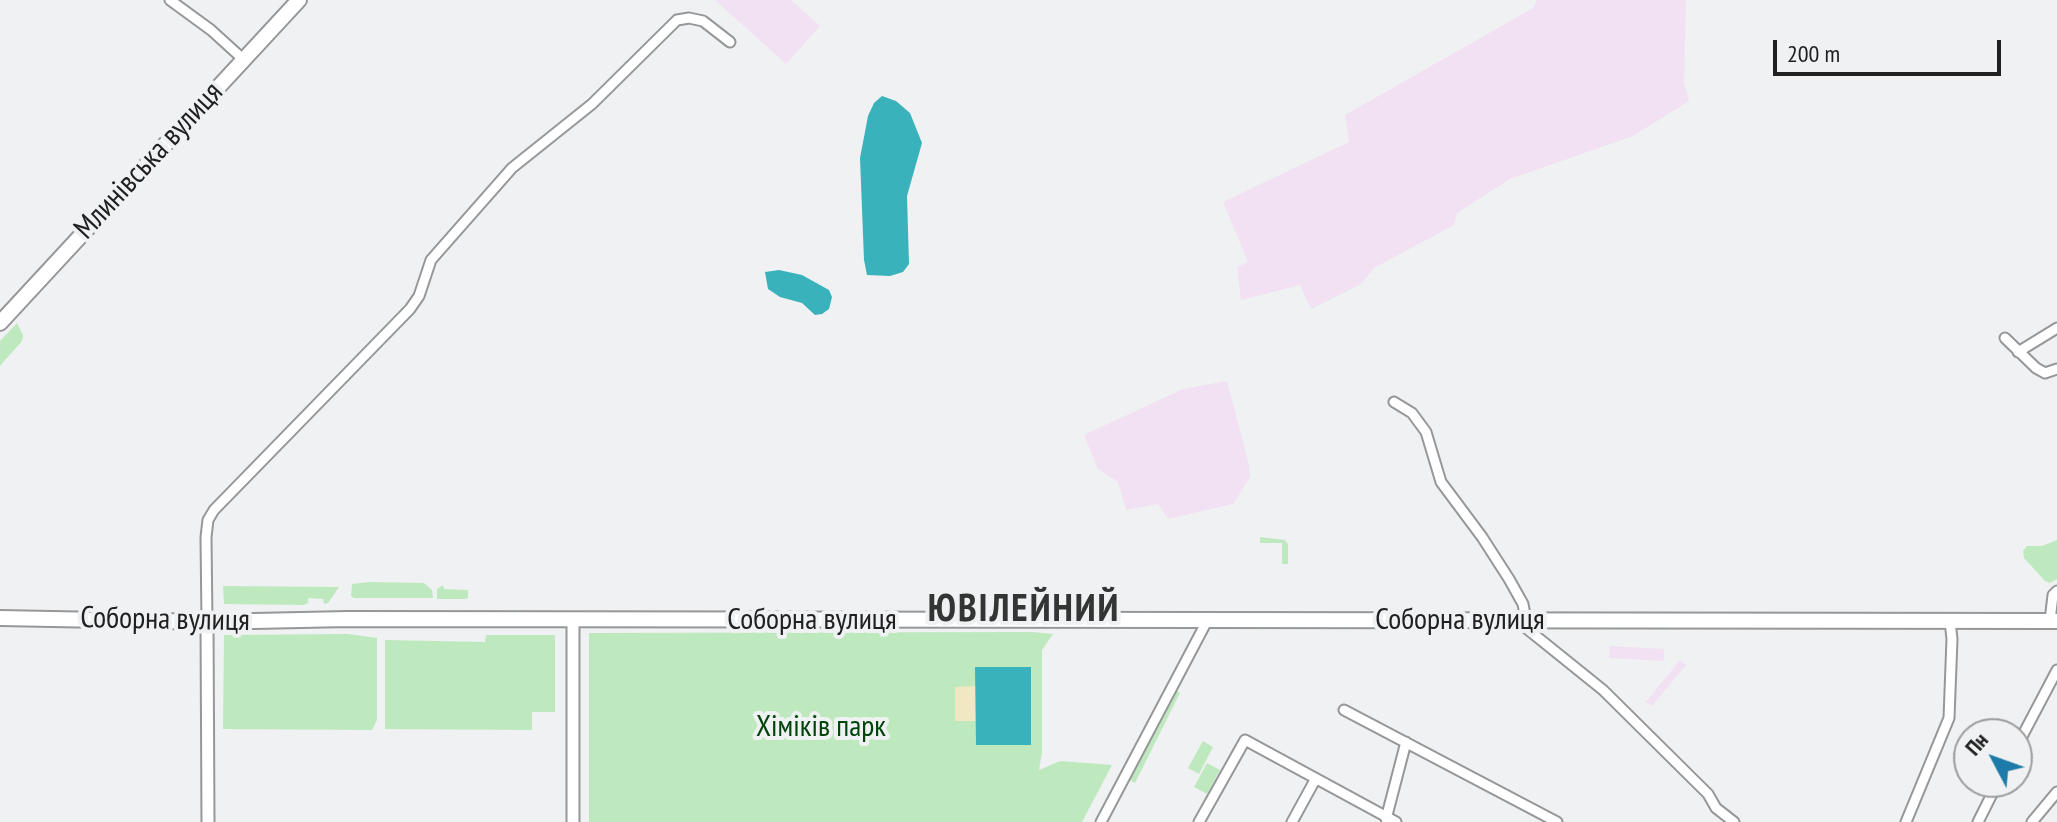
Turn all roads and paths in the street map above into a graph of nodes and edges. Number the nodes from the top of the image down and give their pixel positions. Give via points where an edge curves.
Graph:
1 (170, 0) edge
2 (299, 0) edge
3 (730, 42) dead end
4 (244, 60) junction
5 (0, 323) edge
6 (2057, 328) edge
7 (2005, 338) dead end
8 (2018, 352) junction
9 (2057, 369) edge
10 (1394, 402) dead end
11 (2057, 591) edge
12 (0, 618) edge
13 (573, 620) junction
14 (1207, 621) junction
15 (1950, 621) junction
16 (2054, 621) edge
17 (207, 622) junction
18 (1526, 624) junction
19 (2057, 670) edge
20 (1344, 710) dead end
21 (2032, 718) edge
22 (1406, 742) junction
23 (1315, 780) junction
24 (2057, 792) edge
25 (1990, 798) edge
26 (1389, 820) edge
27 (208, 822) edge
28 (573, 822) edge
29 (1101, 822) edge
30 (1199, 822) edge
31 (1292, 822) edge
32 (1557, 822) edge
33 (1734, 822) edge
34 (1906, 822) edge
35 (1978, 822) edge
36 (2032, 822) edge

1 - 4 street
2 - 4 main road, Млинівська вулиця
3 - 17 street via 703,21 677,20 592,104 512,168 431,260 410,309 214,510 206,537
4 - 5 main road, Млинівська вулиця
6 - 8 street
7 - 8 street
8 - 9 street via 2045,373
10 - 18 street via 1412,413 1426,432 1441,482 1509,579 1523,604
11 - 16 street
12 - 17 main road, Соборна вулиця
13 - 14 main road, Соборна вулиця
13 - 17 main road, Соборна вулиця
13 - 28 street
14 - 18 main road, Соборна вулиця
14 - 29 street
15 - 16 main road, Соборна вулиця
15 - 18 main road, Соборна вулиця
15 - 34 street via 1949,718
17 - 27 street
18 - 33 street via 1603,690
19 - 21 street
20 - 22 street
22 - 26 street
22 - 32 street
23 - 26 street
23 - 30 street via 1245,740
23 - 31 street
24 - 36 street
25 - 35 street

